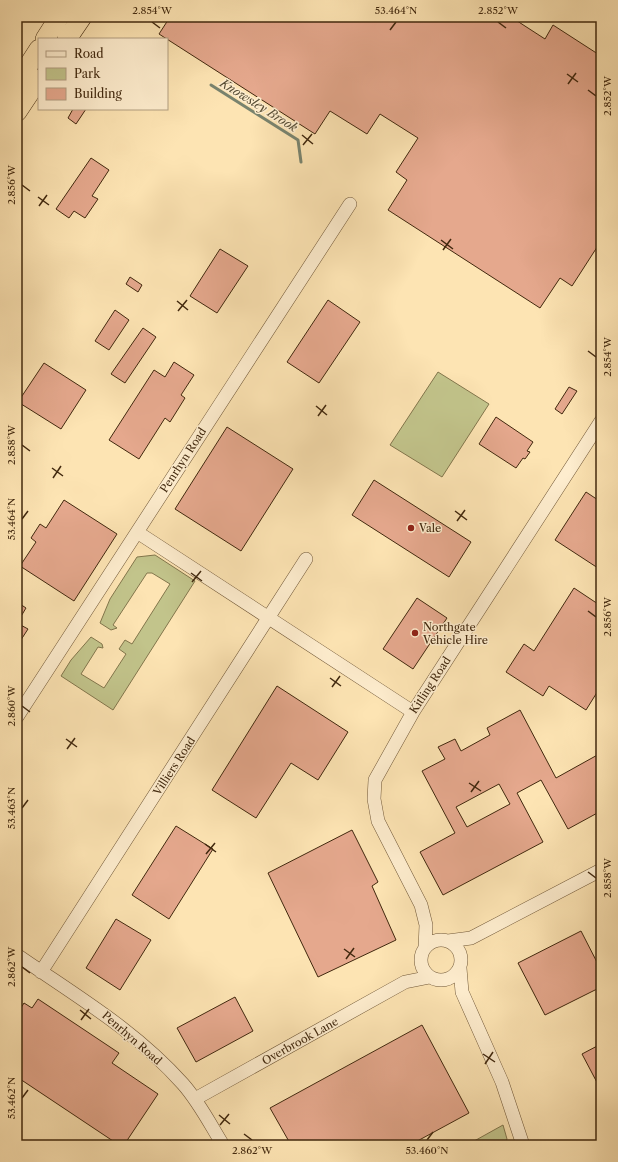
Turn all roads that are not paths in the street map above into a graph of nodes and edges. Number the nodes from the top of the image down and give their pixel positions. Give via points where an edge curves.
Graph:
1 (59, 17) edge
2 (82, 17) edge
3 (46, 38) edge
4 (68, 38) edge
5 (38, 51) edge
6 (38, 80) edge
7 (17, 83) edge
8 (17, 112) edge
9 (350, 204) dead end
10 (601, 421) edge
11 (137, 532) junction
12 (306, 559) dead end
13 (269, 618) junction
14 (413, 712) junction
15 (17, 717) edge
16 (601, 870) edge
17 (426, 925) junction
18 (471, 938) junction
19 (445, 941) junction
20 (423, 954) junction
21 (17, 955) edge
22 (460, 962) junction
23 (42, 972) junction
24 (430, 977) junction
25 (444, 980) junction
26 (405, 982) junction
27 (462, 992) junction
28 (195, 1099) junction
29 (525, 1143) edge
30 (223, 1145) edge

1 - 3 highway
2 - 4 highway
5 - 7 highway
6 - 8 highway
9 - 11 street, Penrhyn Road
10 - 14 street, Kitling Road
11 - 13 street
11 - 15 street, Penrhyn Road
12 - 13 street, Villiers Road
13 - 14 street
13 - 23 street, Villiers Road
14 - 17 street, Kitling Road via 380,768 375,780 374,799 378,821 421,906
16 - 18 street
17 - 19 street
17 - 20 street, Kitling Road
18 - 19 street
18 - 22 street
19 - 20 street via 430,944
19 - 22 street via 454,945
20 - 24 street via 425,973
20 - 26 street, Overbrook Lane
21 - 23 street, Penrhyn Road
22 - 25 street via 451,978
22 - 27 street
23 - 28 street, Penrhyn Road via 98,1009 136,1039
24 - 25 street
24 - 26 street, Overbrook Lane
25 - 27 street
26 - 28 street, Overbrook Lane
27 - 29 street via 502,1082
28 - 30 street, Penrhyn Road

